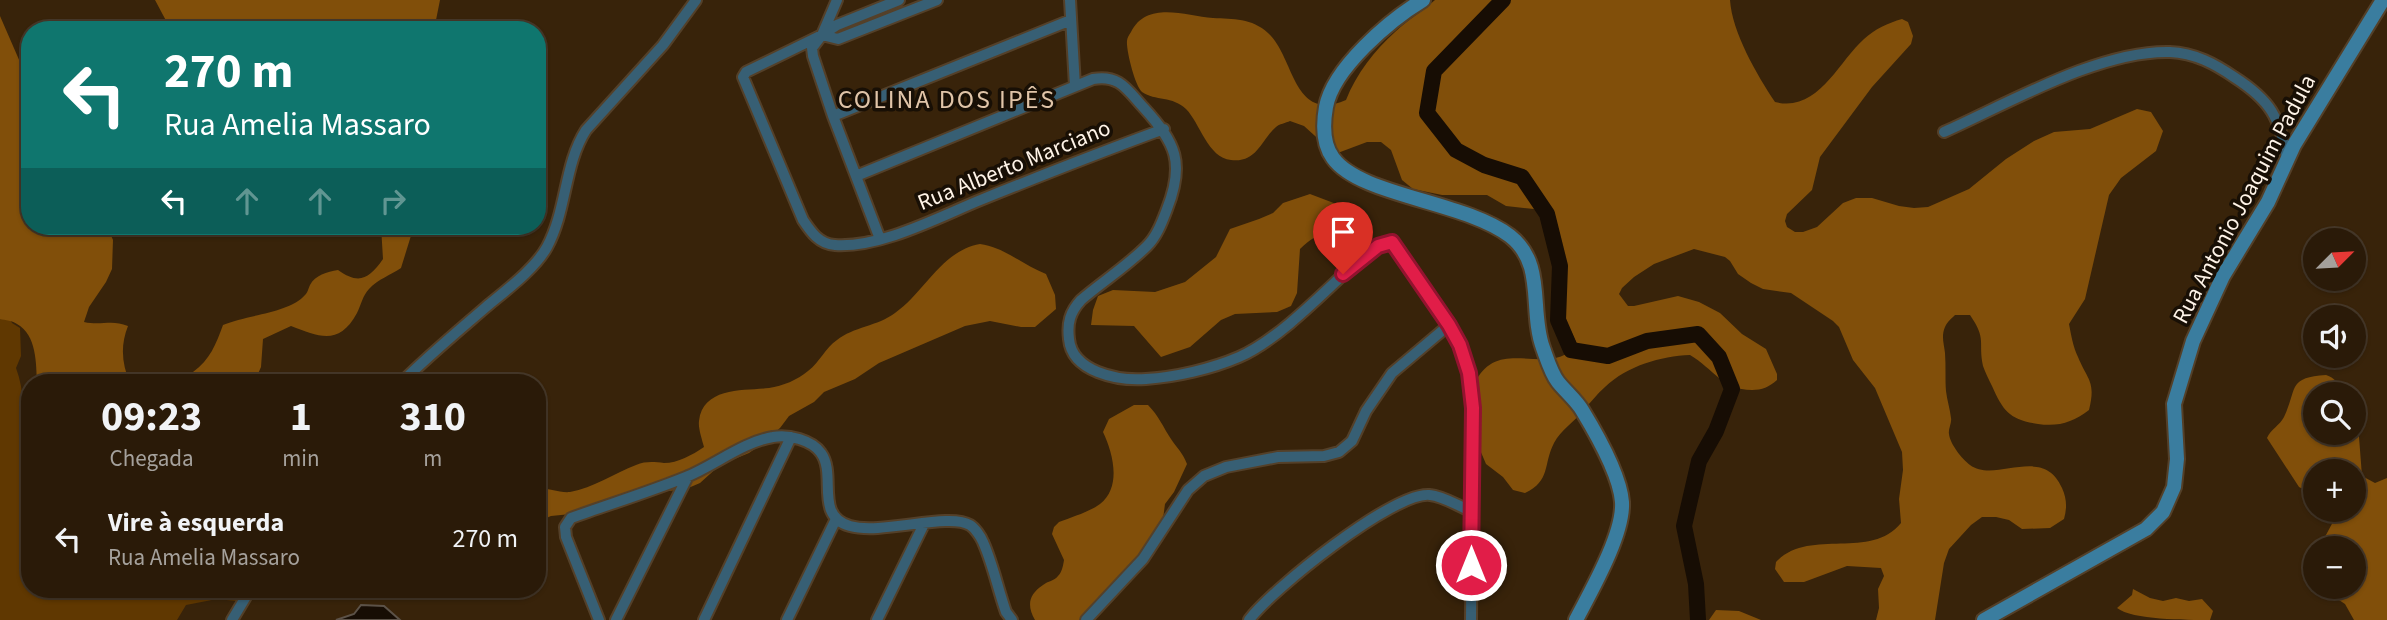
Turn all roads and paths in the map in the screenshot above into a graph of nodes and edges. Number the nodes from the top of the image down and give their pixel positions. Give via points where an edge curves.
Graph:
1 (696, 0) edge
2 (837, 0) edge
3 (899, 0) edge
4 (937, 0) edge
5 (1070, 0) edge
6 (1423, 0) edge
7 (2383, 0) edge
8 (1071, 20) junction
9 (822, 35) junction
10 (1074, 86) junction
11 (833, 117) junction
12 (1164, 130) junction
13 (1944, 132) dead end
14 (2288, 162) junction
15 (856, 176) junction
16 (880, 239) junction
17 (1449, 325) junction
18 (410, 374) edge
19 (791, 437) junction
20 (688, 476) junction
21 (1471, 511) junction
22 (836, 519) junction
23 (924, 524) junction
24 (245, 598) edge
25 (232, 620) edge
26 (599, 620) edge
27 (616, 620) edge
28 (704, 620) edge
29 (788, 620) edge
30 (877, 620) edge
31 (1012, 620) edge
32 (1086, 620) edge
33 (1249, 620) edge
34 (1471, 620) edge
35 (1576, 620) edge
36 (1984, 620) edge

1 - 18 street via 579,141 546,249
2 - 9 street
3 - 9 street, Rua Alberto Marciano
4 - 9 street via 838,39
5 - 8 street
6 - 35 street via 1373,36 1338,80 1327,98 1326,146 1334,159 1362,181 1487,221 1511,237 1530,259 1543,348 1556,380 1581,408 1596,435 1622,502 1612,545
7 - 14 street, Rua Antonio Joaquim Padula
8 - 10 street
8 - 11 street
9 - 11 street via 812,48 813,56
9 - 16 street, Rua Alberto Marciano via 746,72 743,80 811,233 834,245
10 - 12 street via 1106,76 1119,81
10 - 15 street
11 - 15 street
12 - 16 street, Rua Alberto Marciano
12 - 17 street via 1176,155 1173,194 1149,244 1072,309 1069,340 1078,361 1094,370 1145,379 1238,358 1261,346 1362,257 1392,242
13 - 14 street via 2072,74 2137,54 2173,52 2210,61 2259,93 2283,133
14 - 36 street, Rua Antonio Joaquim Padula via 2223,276 2193,341 2174,404 2177,459 2174,487 2163,512 2146,529
15 - 16 street
17 - 21 street via 1469,373
17 - 32 street via 1392,373 1352,441 1339,452 1265,459 1204,476 1188,490 1143,559
19 - 20 street via 758,441
19 - 22 street via 822,453 828,469 828,503
19 - 28 street
20 - 26 street via 571,518 565,527
20 - 27 street
21 - 33 street via 1430,495 1381,511 1280,587
21 - 34 street
22 - 23 street via 873,530
22 - 29 street
23 - 30 street
23 - 31 street via 958,521 972,526 983,541
24 - 25 street

